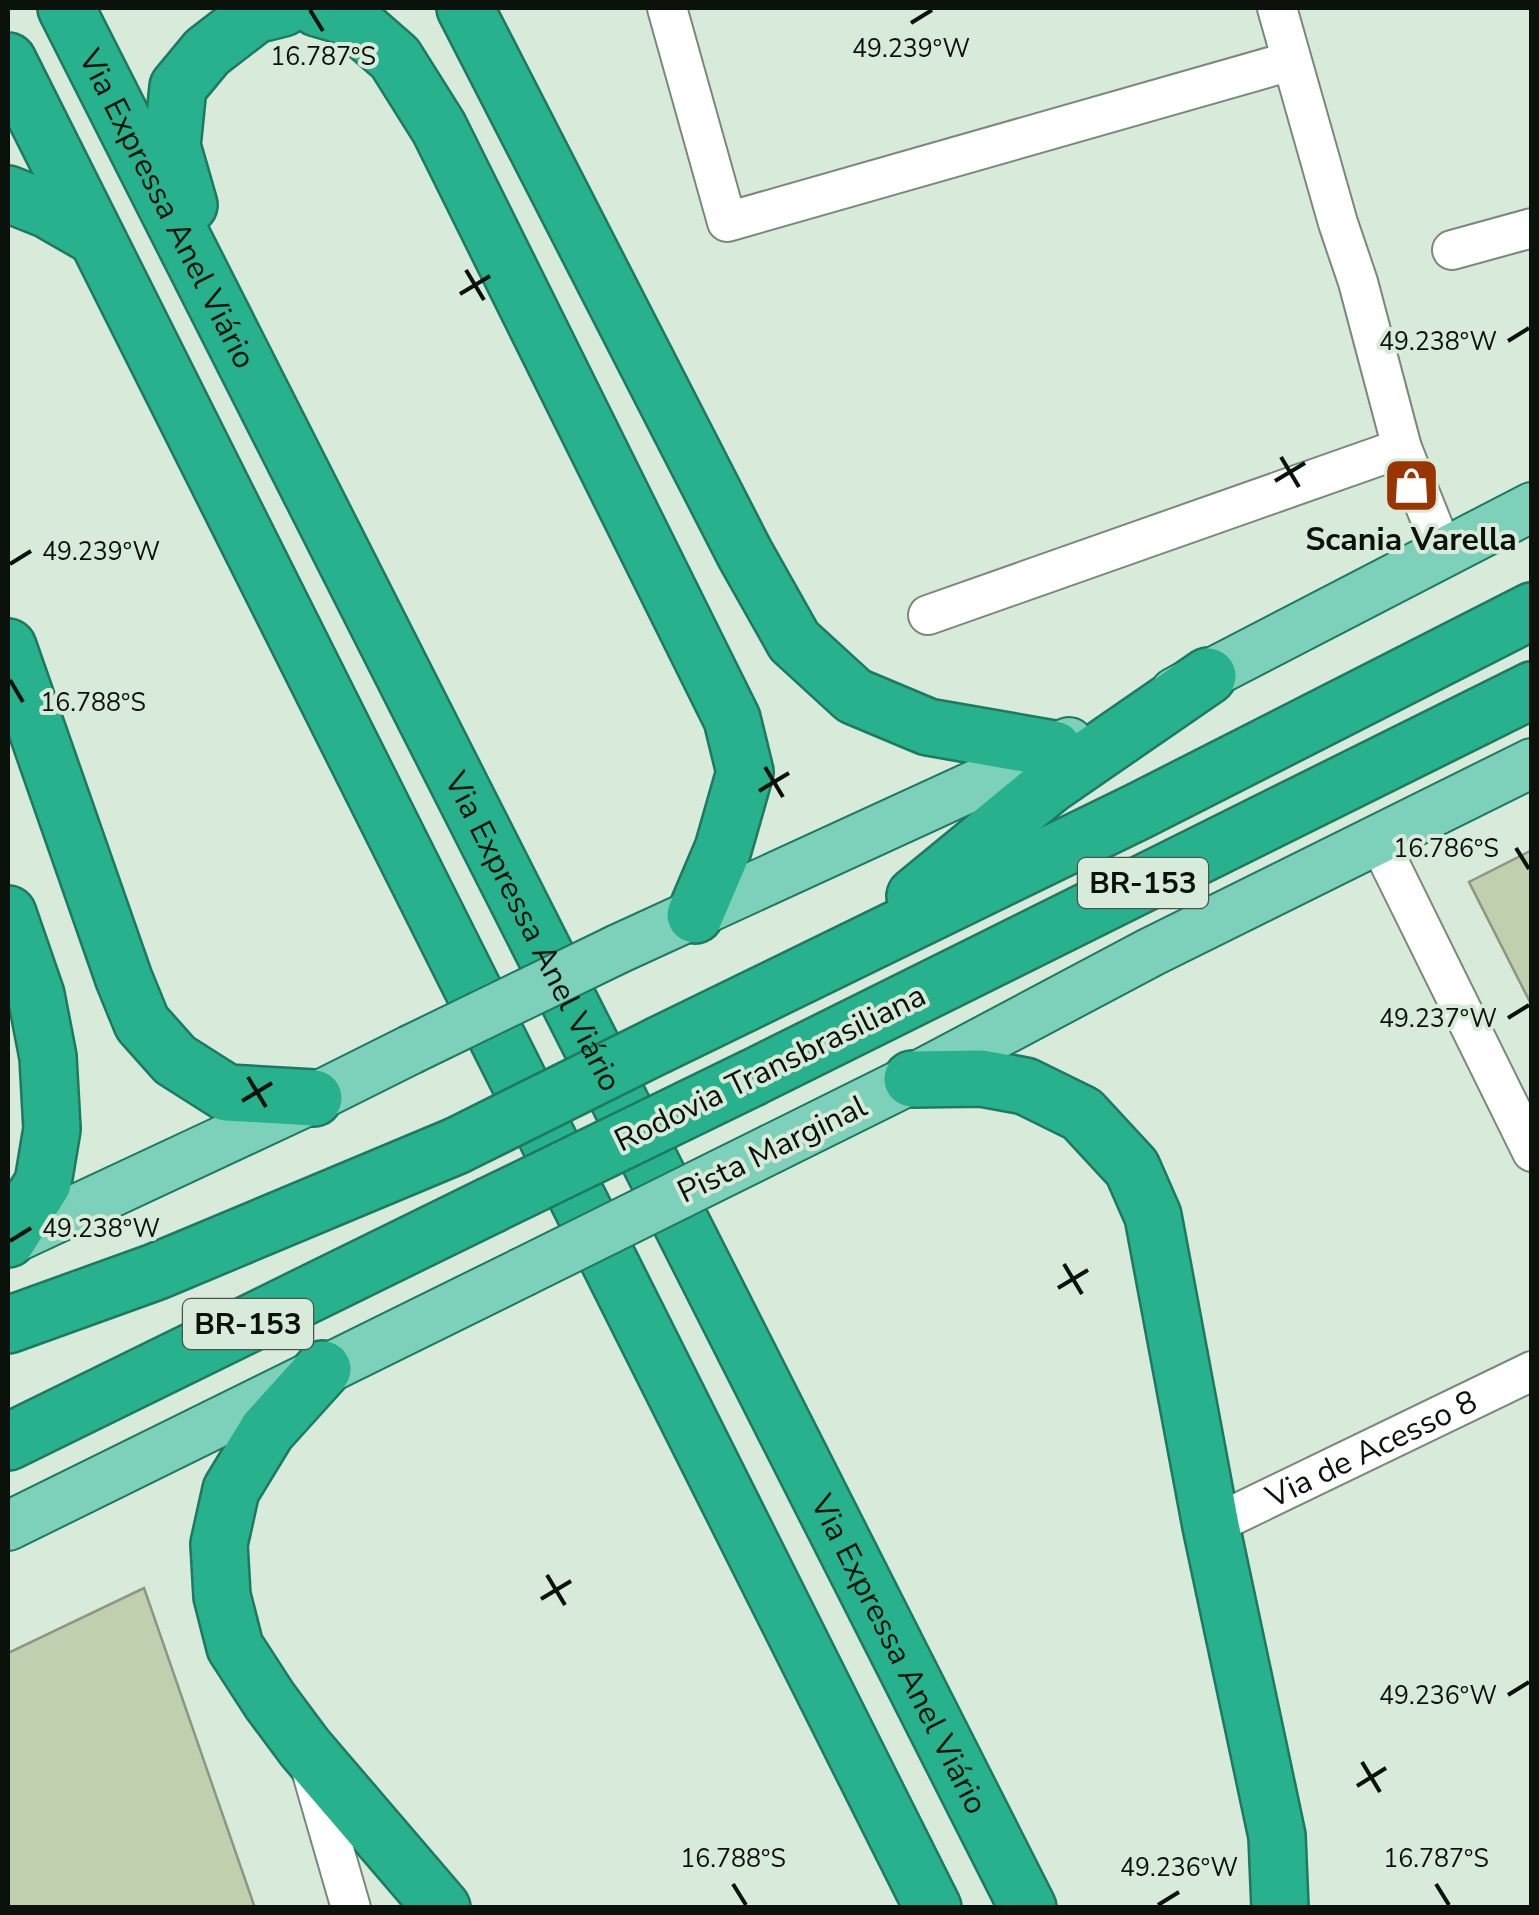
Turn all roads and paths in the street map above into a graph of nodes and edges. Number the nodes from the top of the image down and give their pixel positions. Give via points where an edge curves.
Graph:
1 (66, 8) edge
2 (284, 8) edge
3 (317, 8) edge
4 (465, 8) edge
5 (667, 8) edge
6 (1277, 8) edge
7 (8, 61) edge
8 (1291, 61) junction
9 (8, 194) edge
10 (1532, 228) edge
11 (95, 237) junction
12 (1452, 250) dead end
13 (221, 314) junction
14 (1402, 448) junction
15 (1532, 507) edge
16 (1443, 551) junction
17 (1532, 611) edge
18 (928, 616) dead end
19 (8, 647) edge
20 (1208, 676) junction
21 (1532, 690) edge
22 (1054, 749) junction
23 (1532, 763) edge
24 (1378, 840) junction
25 (8, 914) edge
26 (695, 915) junction
27 (847, 953) junction
28 (912, 1080) junction
29 (314, 1098) junction
30 (1532, 1152) edge
31 (8, 1240) edge
32 (8, 1325) edge
33 (324, 1369) junction
34 (1532, 1371) edge
35 (8, 1442) edge
36 (8, 1526) edge
37 (1212, 1526) junction
38 (305, 1748) junction
39 (350, 1908) edge
40 (442, 1908) edge
41 (932, 1908) edge
42 (1028, 1908) edge
43 (1280, 1908) edge

1 - 13 highway, Via Expressa Anel Viário
2 - 13 highway via 255,14 206,52 178,87 172,146
3 - 26 highway via 348,16 395,58 439,128 732,719 745,772
4 - 22 highway via 794,641 854,696 928,727
5 - 8 street via 727,222
6 - 8 street
7 - 11 highway
8 - 14 street
9 - 11 highway
10 - 12 street
11 - 41 highway
13 - 42 highway, Via Expressa Anel Viário
14 - 16 street
14 - 18 street
15 - 16 main road
16 - 20 main road
17 - 27 highway, BR-153
19 - 29 highway via 142,1022 175,1060 228,1093
20 - 22 main road
20 - 27 highway via 1050,785
21 - 35 highway, Rodovia Transbrasiliana / BR-153, bridge
22 - 26 main road
23 - 24 main road, Pista Marginal
24 - 28 main road, Pista Marginal
24 - 30 street
25 - 31 highway via 36,995 52,1129 43,1183
26 - 29 main road, bridge
27 - 32 highway, BR-153, bridge via 456,1146 156,1272
28 - 33 main road, Pista Marginal, bridge
28 - 37 highway via 981,1078 1025,1086 1082,1114 1132,1168 1152,1216
29 - 31 main road
33 - 36 main road, Pista Marginal
33 - 38 highway via 266,1431 231,1490 220,1544 222,1596 235,1647
34 - 37 street, Via de Acesso 8
37 - 43 highway via 1277,1836
38 - 39 street
38 - 40 highway

